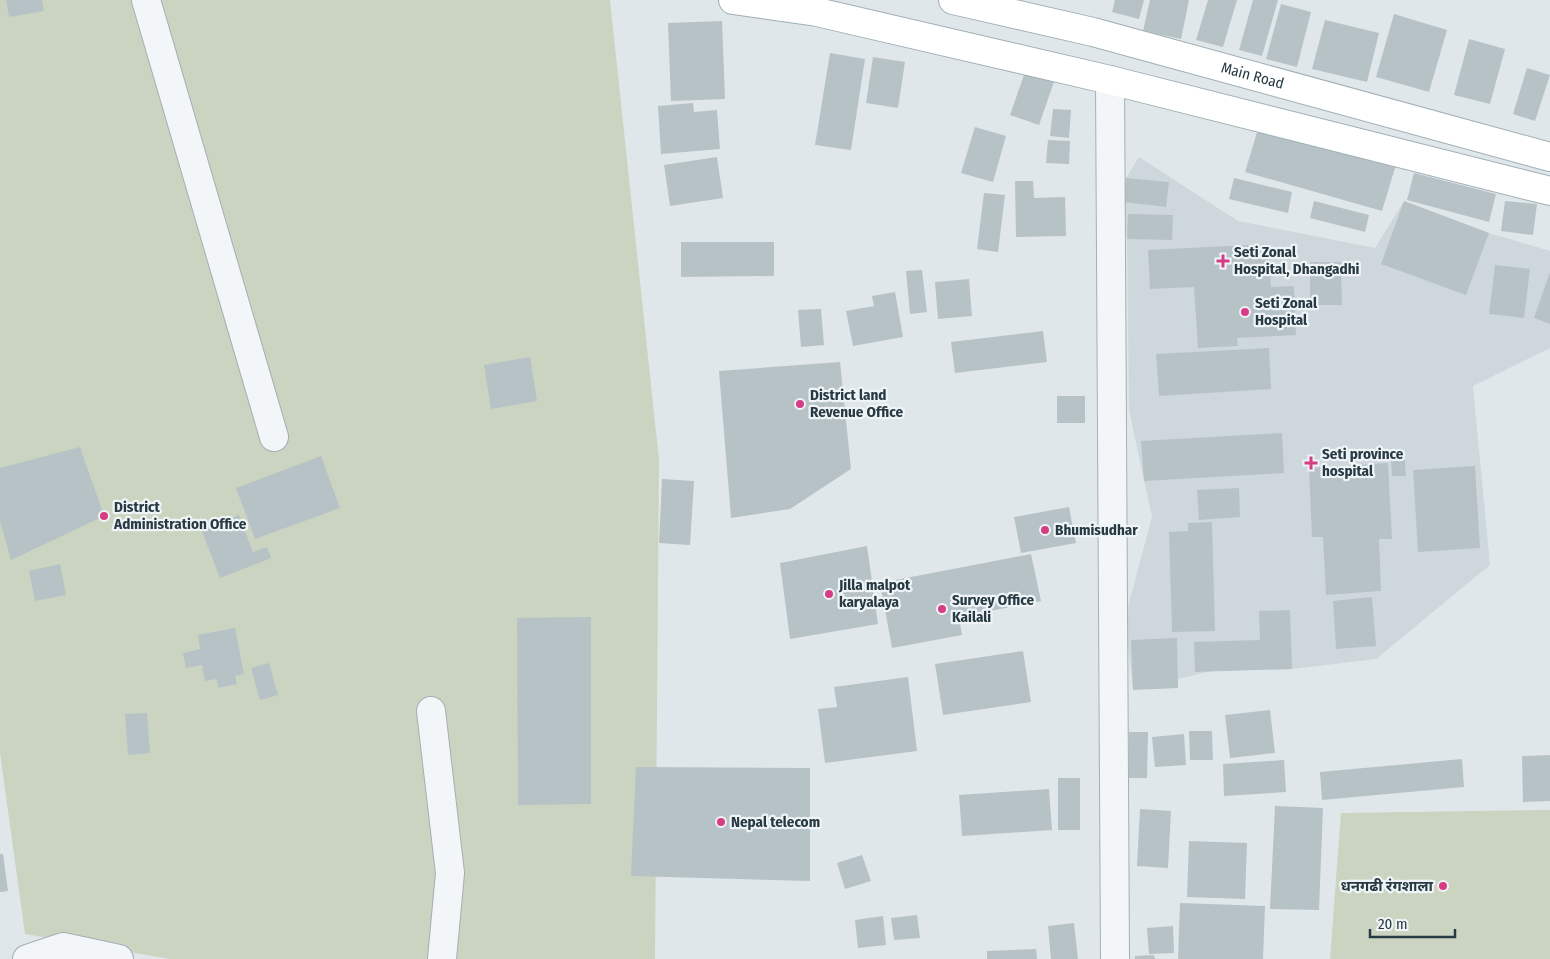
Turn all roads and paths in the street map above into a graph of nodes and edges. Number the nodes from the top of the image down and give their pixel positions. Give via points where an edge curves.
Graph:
1 (146, 0) edge
2 (732, 0) edge
3 (953, 0) edge
4 (1110, 80) junction
5 (1550, 157) edge
6 (1550, 191) edge
7 (274, 437) dead end
8 (431, 710) dead end
9 (27, 959) edge
10 (119, 959) edge
11 (442, 959) edge
12 (1115, 959) edge

1 - 7 street
2 - 4 main road via 817,12
3 - 5 main road, Main Road via 1093,32
4 - 6 main road
4 - 12 street
8 - 11 street via 450,872
9 - 10 street via 62,947

